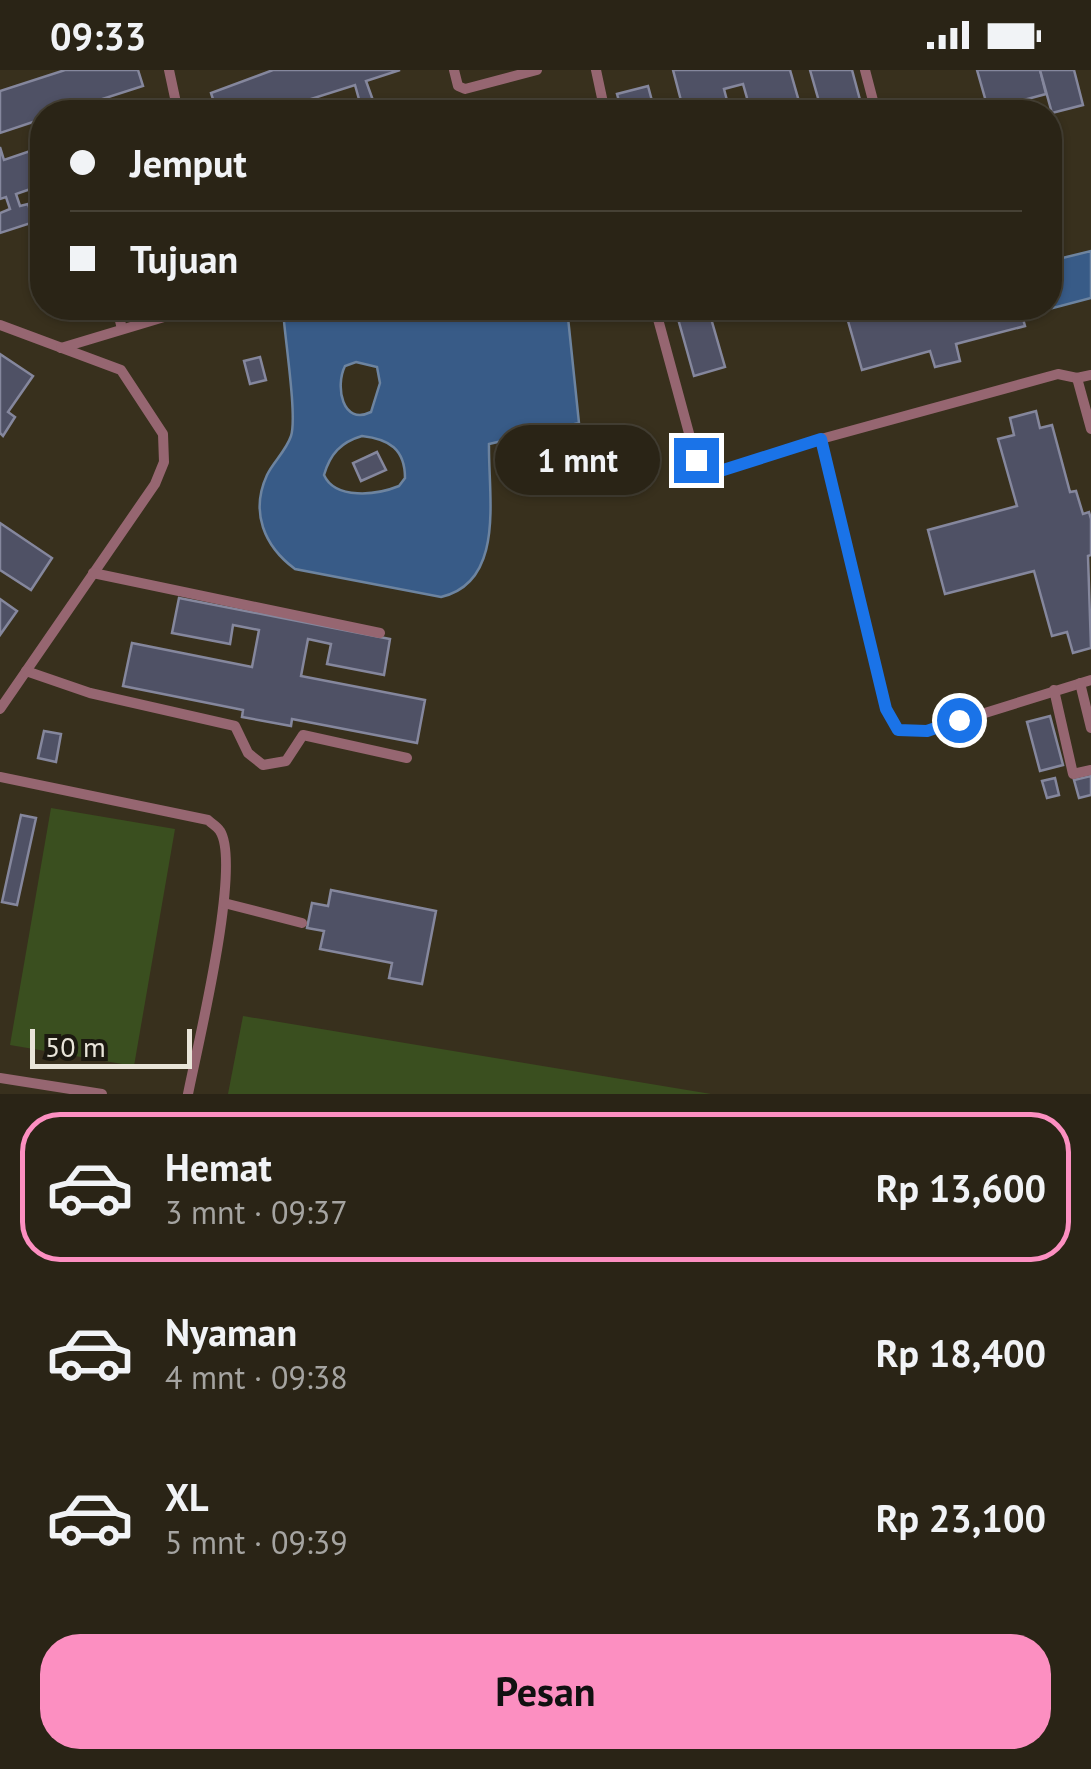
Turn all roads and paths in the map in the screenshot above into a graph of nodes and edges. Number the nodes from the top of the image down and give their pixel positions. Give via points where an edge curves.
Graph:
1 (169, 70) edge
2 (454, 70) edge
3 (538, 70) edge
4 (596, 70) edge
5 (865, 70) edge
6 (175, 100) edge
7 (603, 100) edge
8 (873, 100) edge
9 (120, 320) edge
10 (155, 320) edge
11 (659, 320) edge
12 (0, 326) edge
13 (122, 330) junction
14 (61, 348) junction
15 (1091, 374) edge
16 (1077, 378) junction
17 (1091, 429) edge
18 (821, 439) junction
19 (93, 574) junction
20 (380, 633) dead end
21 (26, 670) junction
22 (1086, 681) edge
23 (1054, 690) junction
24 (0, 709) edge
25 (1091, 728) edge
26 (408, 758) dead end
27 (1091, 770) edge
28 (0, 777) edge
29 (224, 903) junction
30 (302, 923) dead end
31 (0, 1078) edge
32 (102, 1094) edge
33 (188, 1094) edge

1 - 6 lane
2 - 3 lane via 465,89
4 - 7 lane
5 - 8 lane
9 - 13 lane
10 - 13 lane
11 - 18 lane via 696,460 704,468 717,472
12 - 14 lane
13 - 14 lane
14 - 19 lane via 122,370 163,434 164,462 155,484
15 - 16 lane
16 - 17 lane
16 - 18 lane via 1058,374
18 - 23 lane via 886,709 898,730 927,731
19 - 20 lane
19 - 21 lane
21 - 24 lane
21 - 26 lane via 90,693 234,726 263,765 286,761 303,735
22 - 23 lane
22 - 25 lane
23 - 27 lane via 1073,774
28 - 29 lane via 208,820 220,830 225,849
29 - 30 lane
29 - 33 lane
31 - 32 lane

